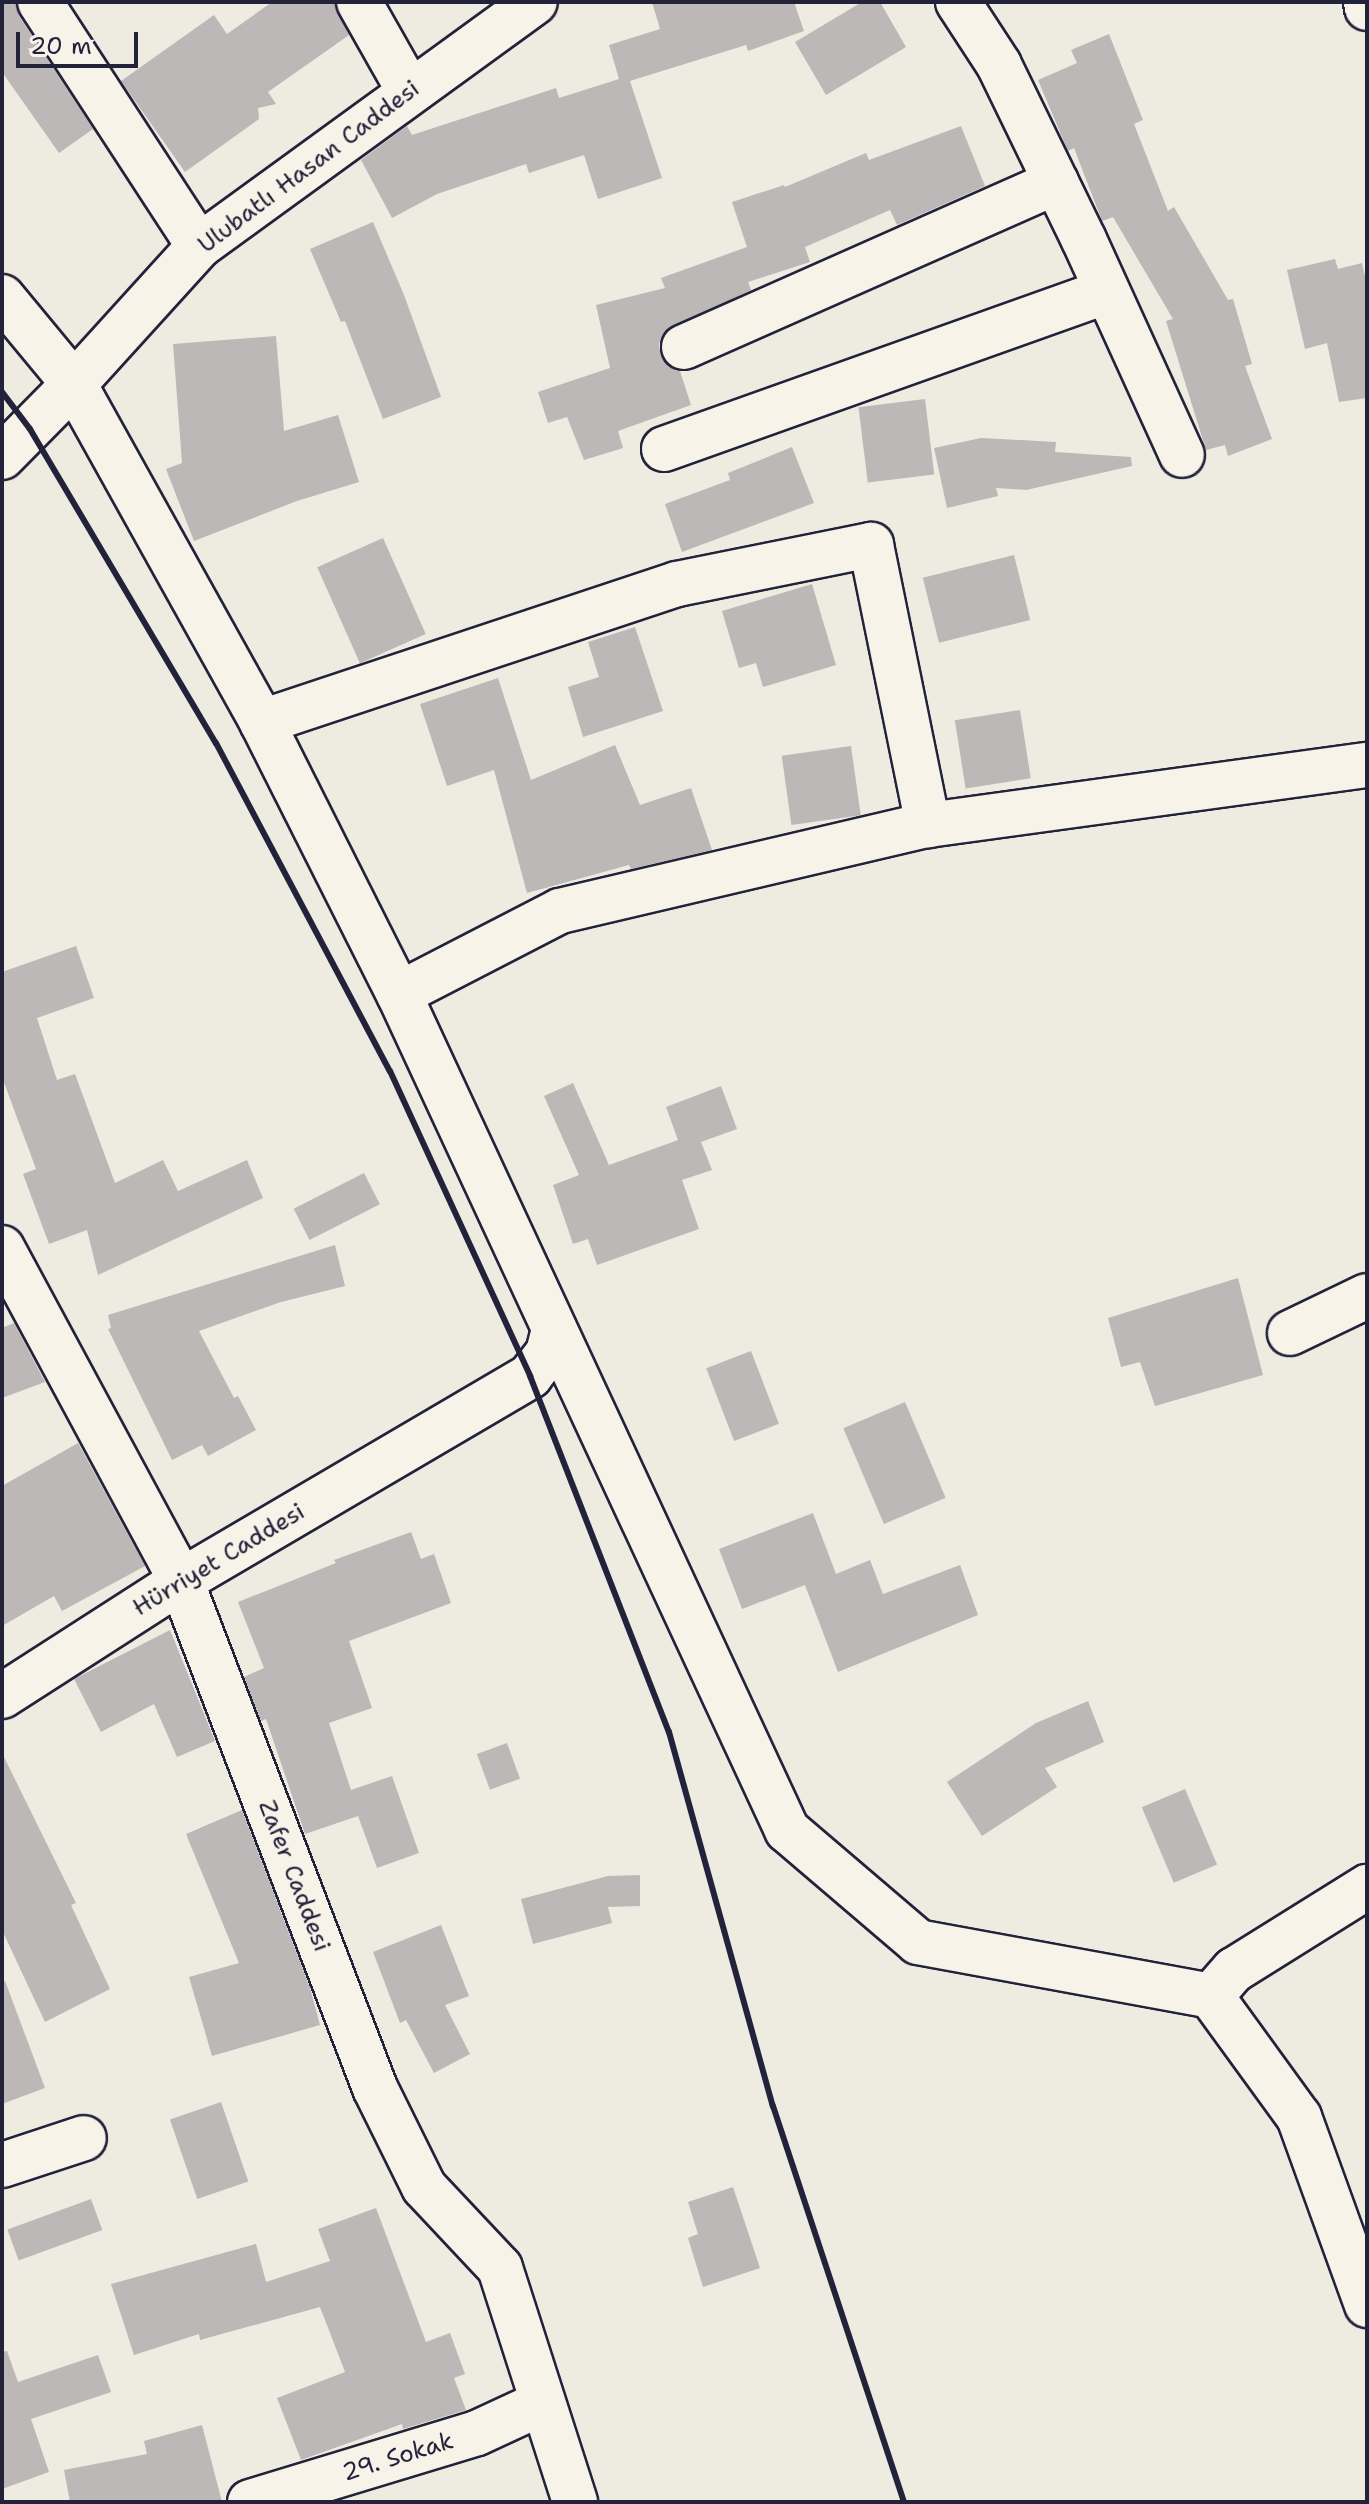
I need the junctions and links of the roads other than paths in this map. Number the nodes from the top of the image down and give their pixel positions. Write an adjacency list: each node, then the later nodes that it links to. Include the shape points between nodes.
1 (40, 2): 9 (street)
2 (359, 2): 7 (street)
3 (535, 2): 7 (street, Ulubatlı Hasan Caddesi)
4 (958, 2): 8 (street, via 999,65)
5 (1366, 2): 6 (street)
6 (1367, 8)
7 (410, 92): 9 (street, Ulubatlı Hasan Caddesi)
8 (1056, 182): 10 (street); 12 (street)
9 (199, 246): 13 (street, Ulubatlı Hasan Caddesi)
10 (1107, 291): 14 (street); 15 (street)
11 (2, 297): 13 (street)
12 (684, 347)
13 (74, 384): 16 (street, Ulubatlı Hasan Caddesi); 17 (street)
14 (664, 449)
15 (1182, 455)
16 (2, 457)
17 (262, 722): 19 (street, via 677,584 871,545); 20 (street)
18 (1367, 765): 19 (street)
19 (928, 825): 20 (street, via 560,911)
20 (399, 994): 23 (street)
21 (2, 1248): 25 (street, Zafer Caddesi)
22 (1367, 1296): 24 (street)
23 (554, 1329): 25 (street, Hürriyet Caddesi, via 548,1353 530,1376); 28 (street, via 787,1830 918,1942)
24 (1290, 1333)
25 (181, 1581): 26 (street, Hürriyet Caddesi); 32 (street, Zafer Caddesi, via 375,2088 424,2187 500,2268)
26 (2, 1696)
27 (1367, 1887): 28 (street, via 1234,1970)
28 (1211, 1996): 31 (street, via 1299,2117)
29 (84, 2138): 30 (street)
30 (2, 2165)
31 (1367, 2305)
32 (542, 2403): 33 (street, 29. Sokak, via 477,2433); 34 (street, Zafer Caddesi)
33 (250, 2502)
34 (575, 2502)

